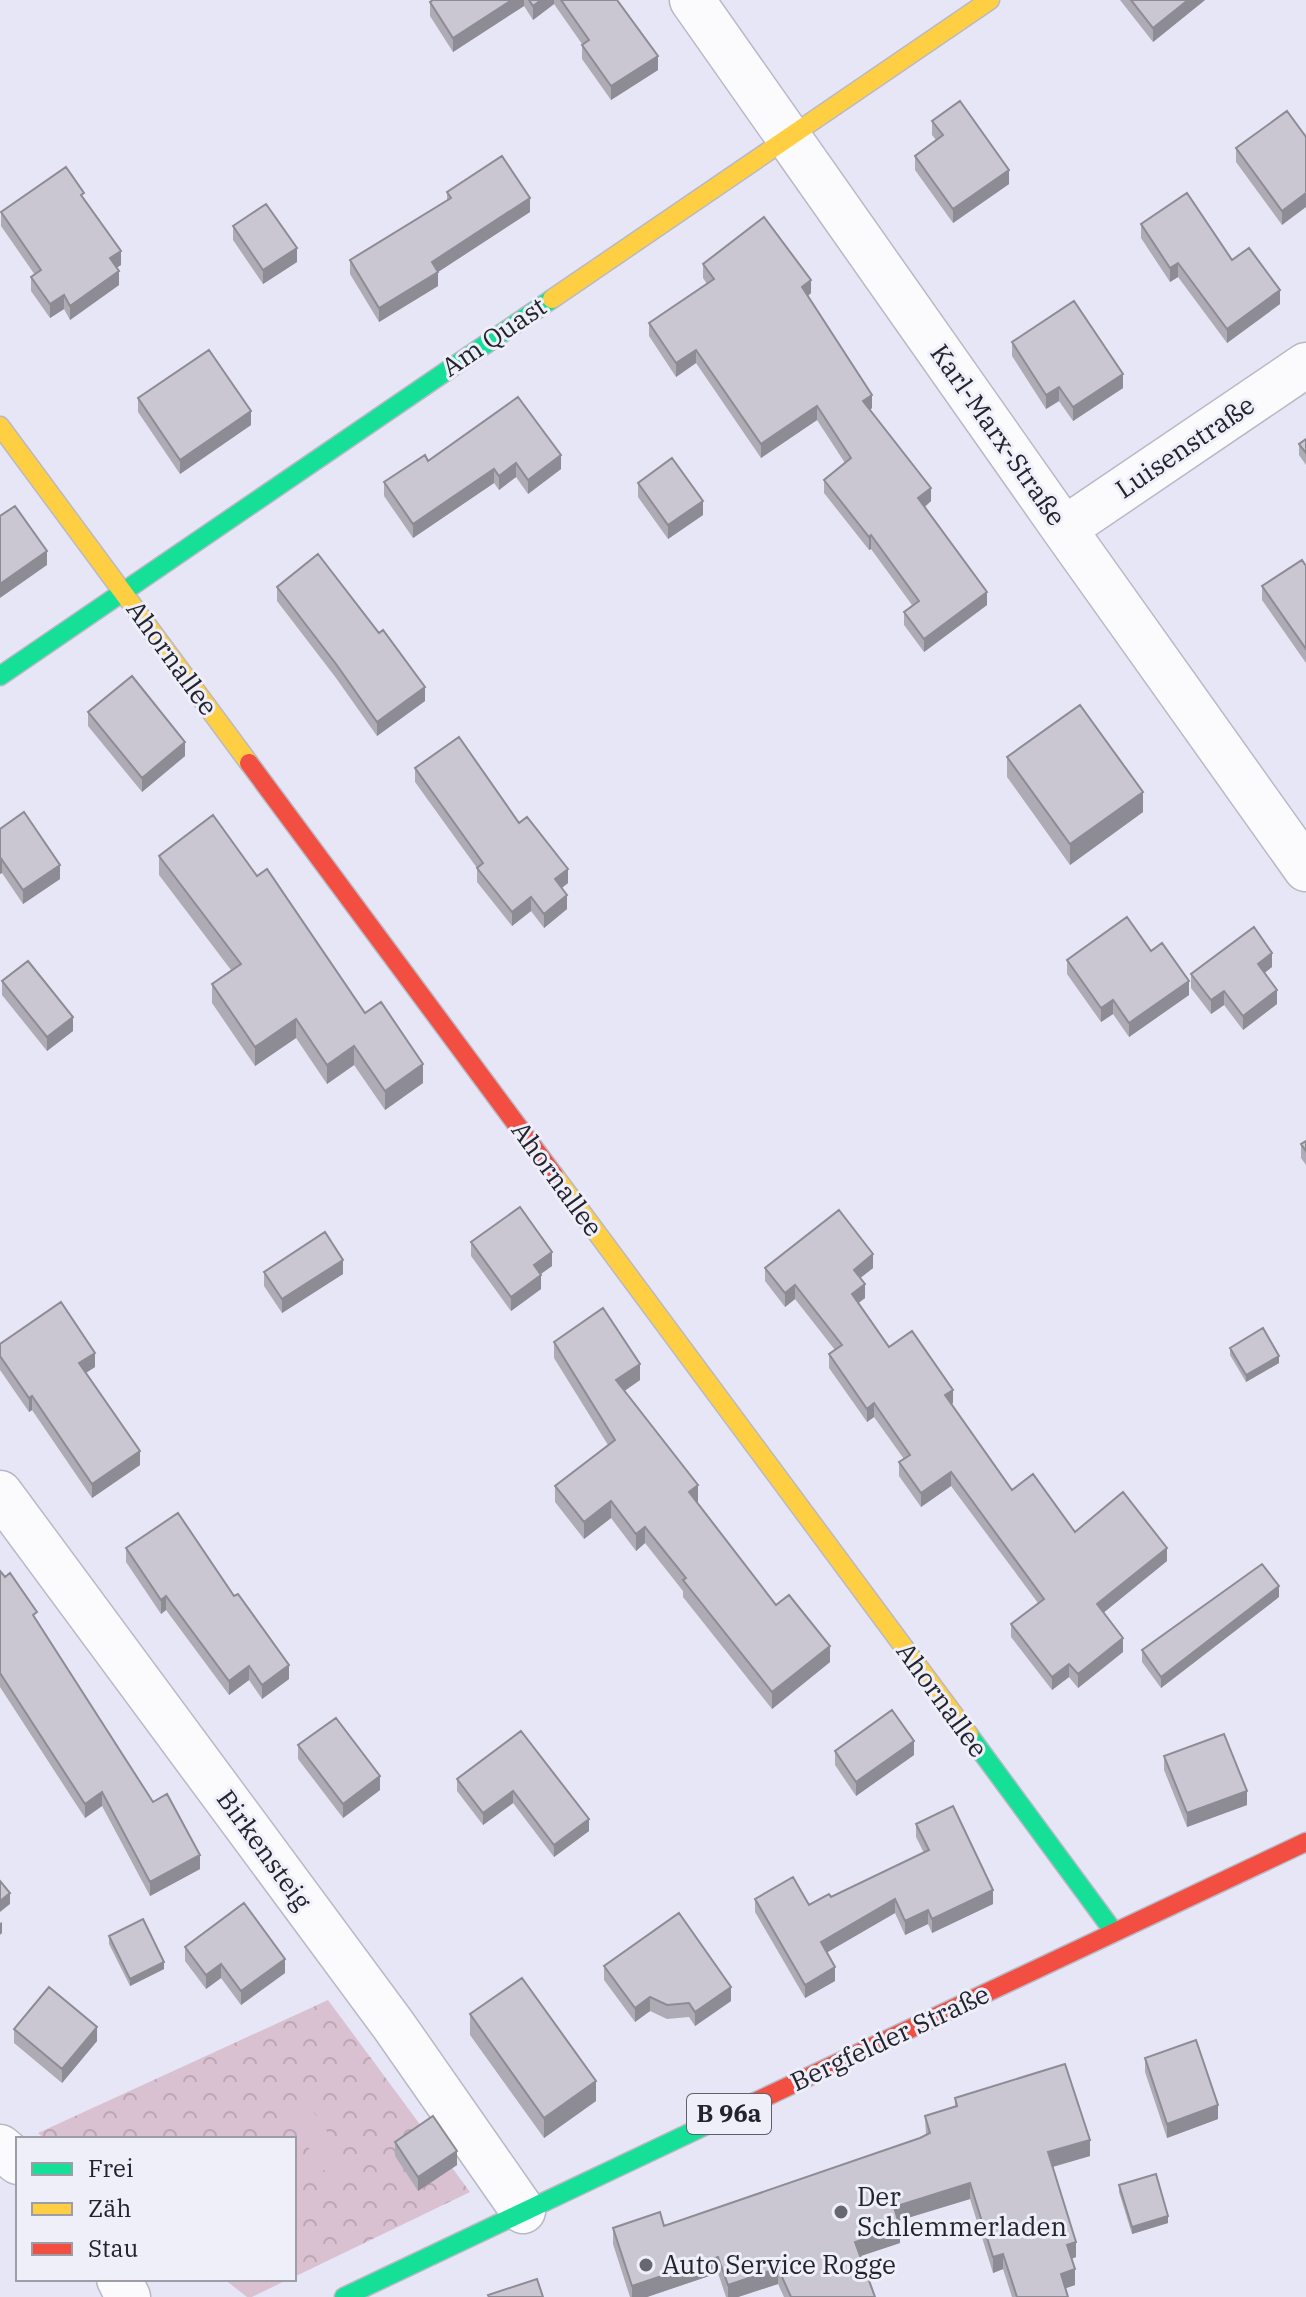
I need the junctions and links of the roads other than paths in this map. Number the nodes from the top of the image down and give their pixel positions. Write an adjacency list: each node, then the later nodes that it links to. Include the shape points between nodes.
1 (692, 0): 3 (street, Karl-Marx-Straße)
2 (990, 0): 3 (street, Am Quast)
3 (789, 135): 6 (street, Karl-Marx-Straße); 7 (street, Am Quast)
4 (1306, 365): 6 (street, Luisenstraße)
5 (0, 426): 7 (street, Ahornallee)
6 (1064, 529): 9 (street, Karl-Marx-Straße)
7 (122, 591): 8 (street, Am Quast); 12 (street, Ahornallee)
8 (0, 676)
9 (1306, 869)
10 (0, 1493): 15 (street, Birkensteig, via 394,2026)
11 (1306, 1842): 12 (street, Bergfelder Straße / B 96a)
12 (1114, 1932): 15 (street, Bergfelder Straße / B 96a)
13 (0, 2147): 14 (street)
14 (16, 2160)
15 (523, 2211): 16 (street, Bergfelder Straße / B 96a)
16 (344, 2297)

